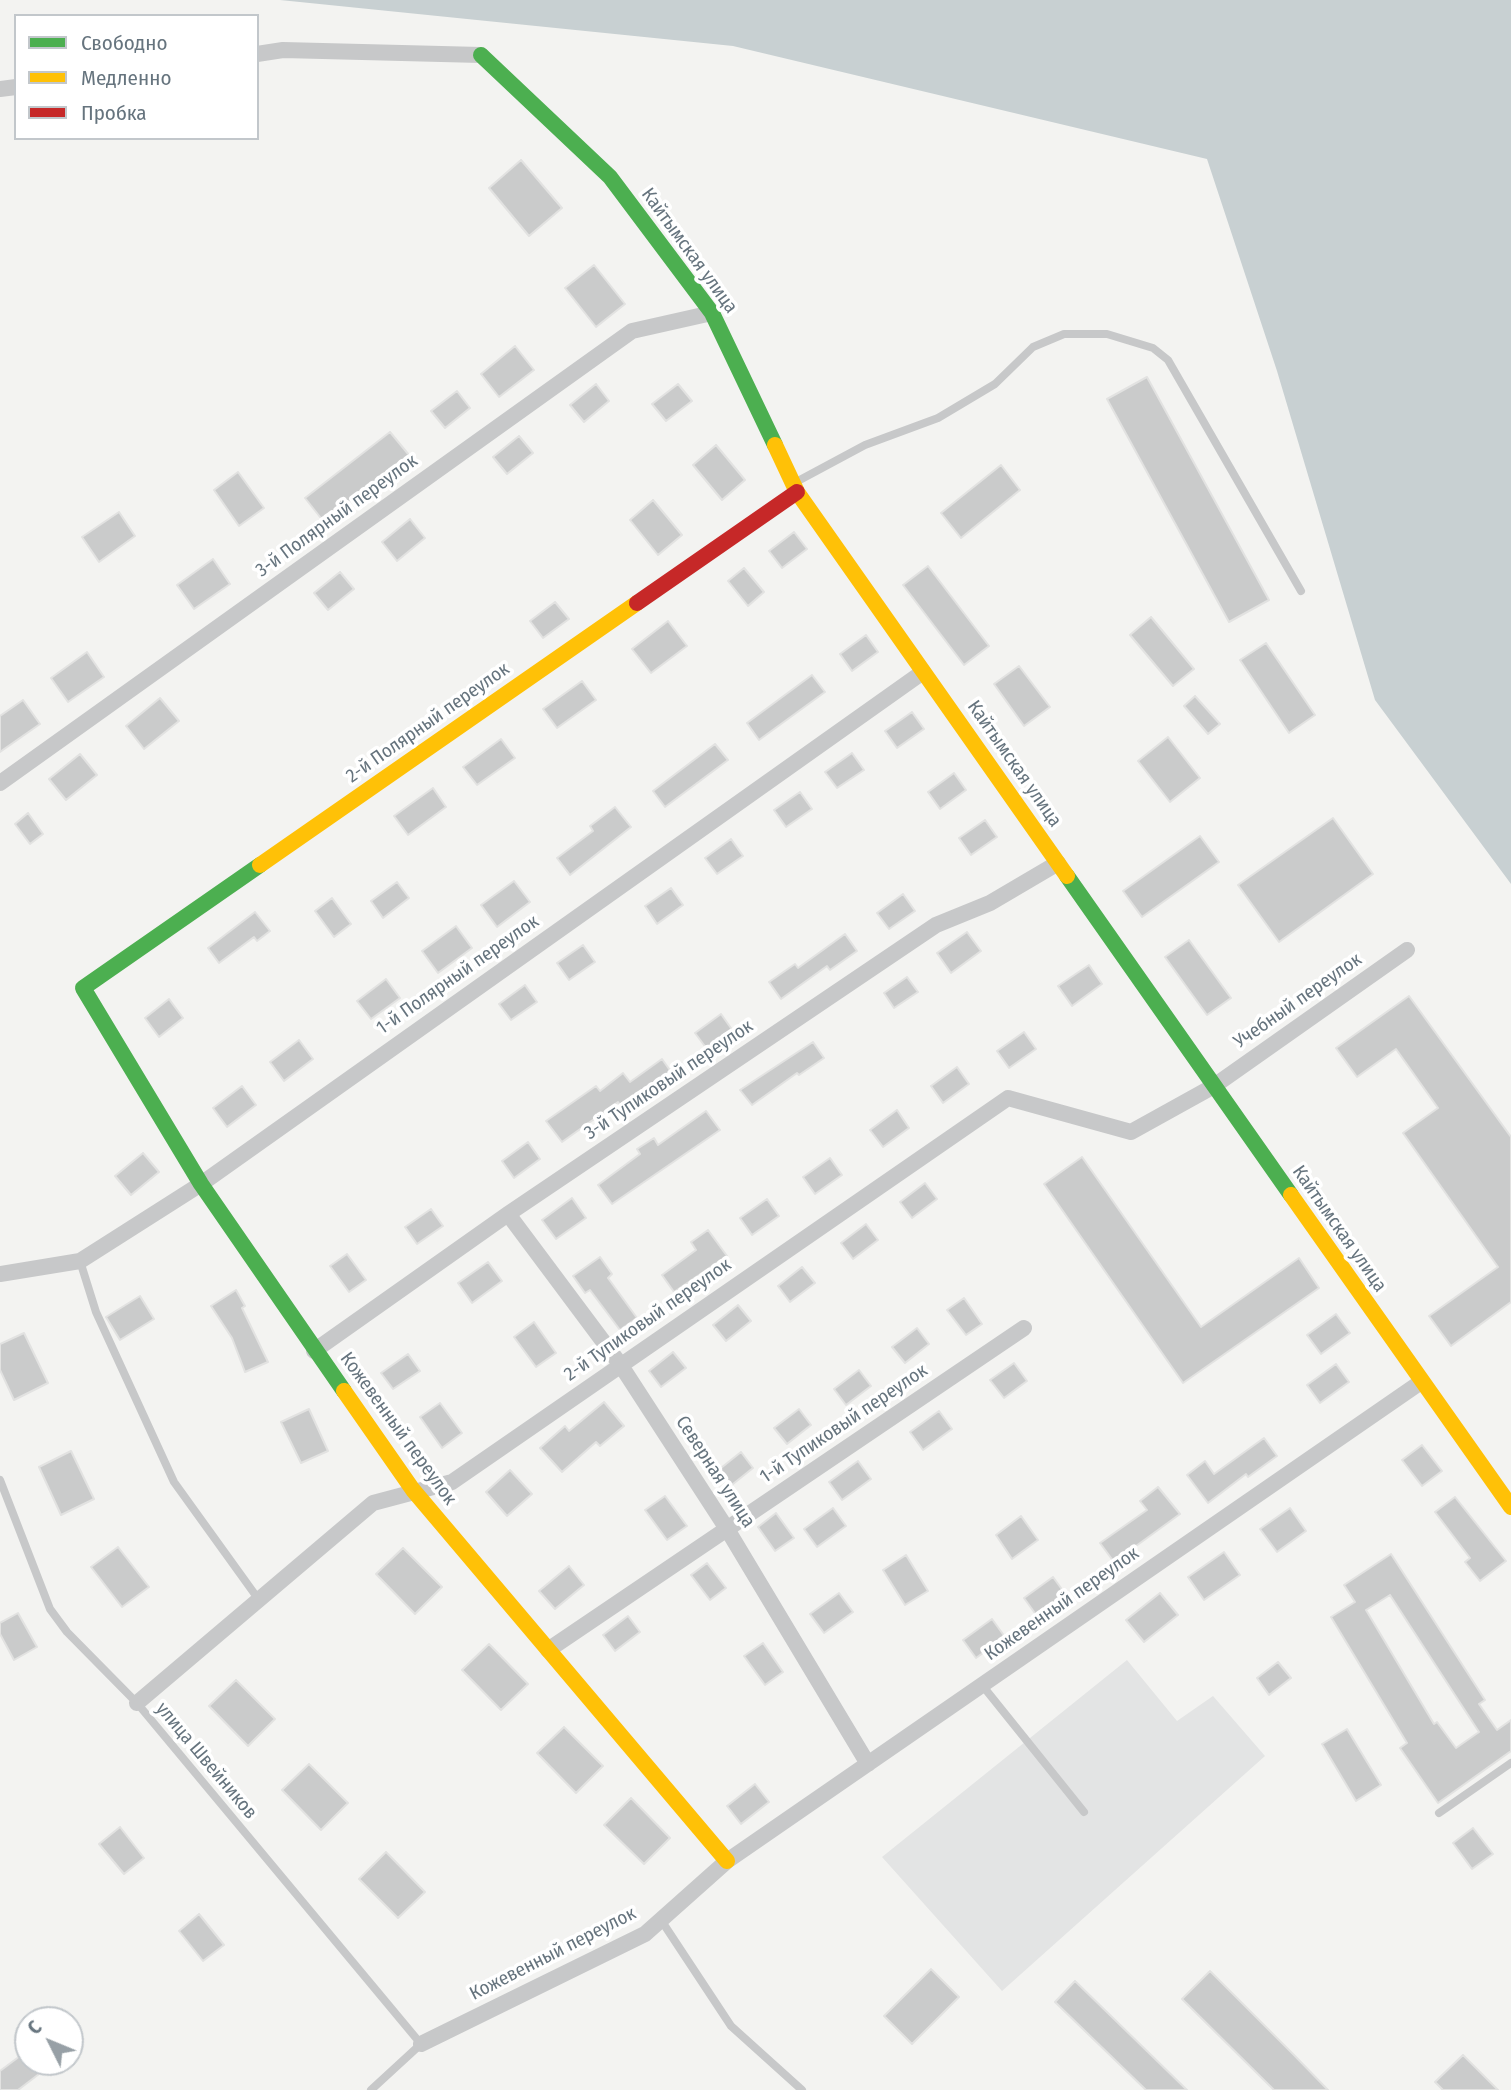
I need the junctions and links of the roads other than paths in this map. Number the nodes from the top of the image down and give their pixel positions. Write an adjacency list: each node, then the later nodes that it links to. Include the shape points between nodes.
1 (259, 54): 2 (street, Кайтымская улица, via 282,50 481,55 610,177)
2 (712, 313): 3 (street, Кайтымская улица); 6 (street, 3-й Полярный переулок, via 632,331)
3 (795, 488): 4 (lane, via 865,445 938,418 995,384 1033,347 1064,334 1107,334 1153,348 1168,360); 5 (street, Кайтымская улица); 9 (street, 2-й Полярный переулок)
4 (1301, 591)
5 (923, 672): 7 (street, Кайтымская улица); 11 (street, 1-й Полярный переулок)
6 (0, 783)
7 (1058, 863): 10 (street, Кайтымская улица); 12 (street, 3-й Тупиковый переулок, via 990,903 936,925)
8 (1407, 950): 10 (street, Учебный переулок)
9 (83, 988): 11 (street, Кожевенный переулок)
10 (1214, 1086): 17 (street, 2-й Тупиковый переулок, via 1131,1132 1008,1098); 18 (street, Кайтымская улица)
11 (201, 1184): 13 (street, 1-й Полярный переулок); 16 (street, Кожевенный переулок)
12 (508, 1214): 16 (street, 3-й Тупиковый переулок); 17 (street, Северная улица)
13 (80, 1261): 14 (street, 1-й Полярный переулок); 23 (lane, via 96,1312 174,1482)
14 (0, 1274)
15 (1024, 1328): 22 (street, 1-й Тупиковый переулок)
16 (314, 1351): 20 (street, Кожевенный переулок)
17 (620, 1364): 20 (street, 2-й Тупиковый переулок, via 452,1482); 22 (street, Северная улица)
18 (1421, 1382): 21 (street, Кайтымская улица); 25 (street, Кожевенный переулок)
19 (0, 1480): 26 (lane, улица Швейников, via 50,1608 67,1632)
20 (413, 1490): 23 (street, 2-й Тупиковый переулок, via 373,1503); 24 (street, Кожевенный переулок)
21 (1511, 1507)
22 (727, 1529): 24 (street, 1-й Тупиковый переулок); 28 (street, Северная улица)
23 (259, 1600): 26 (street, 2-й Тупиковый переулок)
24 (548, 1650): 31 (street, Кожевенный переулок)
25 (982, 1685): 28 (street, Кожевенный переулок); 29 (lane)
26 (137, 1703): 33 (lane, улица Швейников)
27 (1511, 1763): 30 (lane)
28 (868, 1764): 31 (street, Кожевенный переулок)
29 (1084, 1812)
30 (1439, 1813)
31 (727, 1861): 32 (street, Кожевенный переулок)
32 (662, 1920): 33 (street, Кожевенный переулок, via 645,1934); 35 (lane, via 731,2026)
33 (421, 2044): 34 (lane)
34 (371, 2090)
35 (802, 2090)

